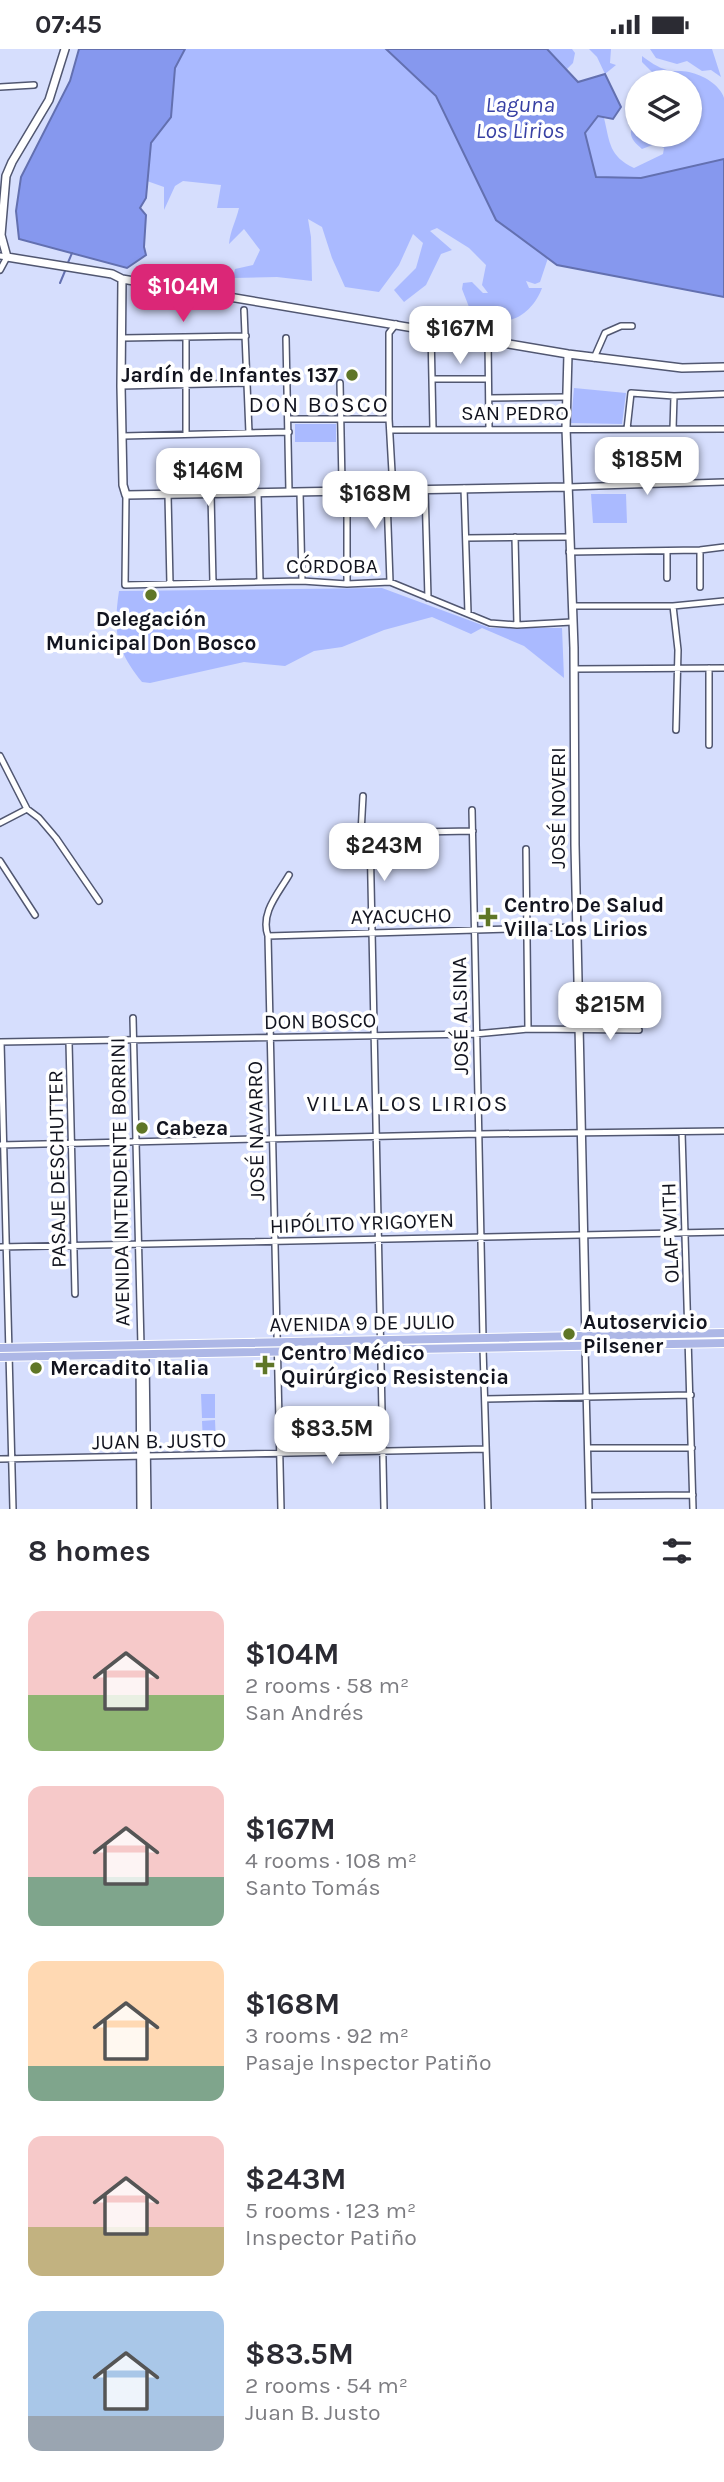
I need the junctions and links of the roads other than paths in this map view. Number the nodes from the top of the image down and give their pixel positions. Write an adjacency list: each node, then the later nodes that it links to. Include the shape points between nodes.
1 (65, 49): 4 (street, via 49,100 6,176)
2 (34, 85): 3 (street)
3 (0, 87)
4 (1, 235): 5 (street)
5 (4, 257): 6 (street); 7 (street)
6 (0, 270)
7 (122, 279): 9 (street); 14 (street)
8 (244, 310): 12 (street)
9 (396, 324): 11 (street); 32 (street, via 389,333)
10 (632, 327): 18 (street, via 605,333)
11 (432, 331): 16 (street); 20 (street)
12 (246, 336): 13 (street); 22 (street)
13 (186, 337): 14 (street); 24 (street)
14 (122, 338): 25 (street)
15 (286, 338): 31 (street)
16 (488, 339): 17 (street); 21 (street)
17 (568, 354): 18 (street); 28 (street, JOSÉ NOVERI)
18 (594, 358): 19 (street, via 682,368)
19 (724, 367)
20 (432, 379): 21 (street); 34 (street)
21 (488, 379): 29 (street)
22 (247, 383): 24 (street); 41 (street)
23 (340, 383): 30 (street)
24 (186, 384): 25 (street); 42 (street)
25 (121, 386): 43 (street)
26 (724, 394): 27 (street)
27 (674, 396): 36 (street, via 631,393); 37 (street)
28 (567, 397): 29 (street); 33 (street, JOSÉ NOVERI)
29 (489, 398): 35 (street)
30 (341, 417): 31 (street); 32 (street); 49 (street, via 342,484)
31 (288, 419): 40 (street)
32 (389, 419): 39 (street)
33 (566, 428): 35 (street, SAN PEDRO); 36 (street, SAN PEDRO); 45 (street, JOSÉ NOVERI)
34 (433, 429): 35 (street, SAN PEDRO); 39 (street, SAN PEDRO)
35 (489, 429)
36 (627, 429): 37 (street, SAN PEDRO)
37 (673, 429): 38 (street, SAN PEDRO)
38 (724, 429)
39 (391, 430): 48 (street)
40 (289, 432): 41 (street); 50 (street)
41 (249, 433): 42 (street)
42 (187, 435): 43 (street)
43 (123, 436): 54 (street)
44 (724, 482): 45 (street)
45 (568, 487): 46 (street); 57 (street, JOSÉ NOVERI)
46 (464, 488): 47 (street); 58 (street)
47 (425, 489): 48 (street); 72 (street)
48 (393, 490): 49 (street); 67 (street, via 387,498)
49 (346, 491): 51 (street); 69 (street)
50 (289, 492): 51 (street); 52 (street)
51 (300, 492): 65 (street)
52 (258, 493): 53 (street); 66 (street)
53 (211, 494): 55 (street); 68 (street)
54 (126, 495): 55 (street); 70 (street, CÓRDOBA, via 125,585)
55 (168, 495): 70 (street)
56 (515, 537): 57 (street); 58 (street); 78 (street)
57 (569, 537): 62 (street, JOSÉ NOVERI)
58 (466, 538): 76 (street)
59 (724, 547): 60 (street); 63 (street)
60 (701, 550): 61 (street); 71 (street)
61 (667, 551): 62 (street); 64 (street)
62 (569, 552): 74 (street, JOSÉ NOVERI)
63 (724, 558)
64 (667, 577)
65 (302, 581): 66 (street, CÓRDOBA); 69 (street, CÓRDOBA)
66 (260, 582): 68 (street, CÓRDOBA)
67 (390, 582): 69 (street, CÓRDOBA); 72 (street, CÓRDOBA)
68 (213, 583): 70 (street, CÓRDOBA)
69 (348, 584)
70 (170, 585)
71 (700, 587)
72 (428, 599): 76 (street, CÓRDOBA)
73 (724, 601): 75 (street)
74 (572, 606): 75 (street); 77 (street, JOSÉ NOVERI)
75 (673, 606): 79 (street)
76 (468, 613): 78 (street, CÓRDOBA, via 490,623)
77 (572, 622): 78 (street, CÓRDOBA); 82 (street, JOSÉ NOVERI)
78 (517, 625)
79 (677, 667): 80 (street); 82 (street); 83 (street)
80 (709, 668): 81 (street); 84 (street)
81 (724, 668)
82 (574, 669): 97 (street, JOSÉ NOVERI)
83 (676, 730)
84 (709, 745)
85 (0, 756): 87 (street)
86 (363, 796): 91 (street, via 361,833)
87 (27, 809): 89 (street); 95 (street, via 56,838)
88 (472, 810): 90 (street, JOSÉ ALSINA)
89 (0, 823)
90 (473, 831): 91 (street); 99 (street, JOSÉ ALSINA)
91 (370, 834): 100 (street)
92 (526, 849): 98 (street)
93 (0, 861): 96 (street)
94 (289, 875): 101 (street, JOSÉ NAVARRO, via 265,914)
95 (99, 901)
96 (35, 915)
97 (577, 927): 98 (street, AYACUCHO); 104 (street, JOSÉ NOVERI)
98 (526, 929): 99 (street, AYACUCHO); 103 (street)
99 (475, 930): 100 (street, AYACUCHO); 106 (street, JOSÉ ALSINA)
100 (372, 933): 101 (street, AYACUCHO); 107 (street)
101 (268, 936): 108 (street, JOSÉ NAVARRO)
102 (133, 1018): 109 (street, AVENIDA INTENDENTE BORRINI)
103 (528, 1029): 104 (street, DON BOSCO); 106 (street, DON BOSCO)
104 (580, 1029): 105 (street, DON BOSCO); 113 (street, JOSÉ NOVERI)
105 (639, 1030)
106 (475, 1034): 107 (street, DON BOSCO); 115 (street, JOSÉ ALSINA)
107 (373, 1036): 108 (street, DON BOSCO); 116 (street)
108 (270, 1037): 109 (street, DON BOSCO); 117 (street, JOSÉ NAVARRO)
109 (134, 1041): 111 (street, DON BOSCO); 118 (street, AVENIDA INTENDENTE BORRINI)
110 (1, 1042): 111 (street, DON BOSCO); 120 (street)
111 (69, 1042): 119 (street, PASAJE DESCHUTTER)
112 (724, 1131): 114 (street)
113 (581, 1132): 114 (street); 115 (street); 123 (street, JOSÉ NOVERI)
114 (682, 1132): 121 (street, OLAF WITH)
115 (479, 1134): 116 (street); 124 (street, JOSÉ ALSINA)
116 (377, 1136): 117 (street); 125 (street)
117 (272, 1138): 118 (street); 126 (street, JOSÉ NAVARRO)
118 (137, 1141): 119 (street); 127 (street, AVENIDA INTENDENTE BORRINI)
119 (71, 1144): 120 (street); 128 (street, PASAJE DESCHUTTER)
120 (2, 1145): 129 (street)
121 (686, 1232): 122 (street, HIPÓLITO YRIGOYEN); 123 (street, HIPÓLITO YRIGOYEN); 132 (street, OLAF WITH)
122 (724, 1232)
123 (583, 1235): 124 (street, HIPÓLITO YRIGOYEN); 133 (street, JOSÉ NOVERI)
124 (480, 1236): 125 (street, HIPÓLITO YRIGOYEN); 134 (street, JOSÉ ALSINA)
125 (380, 1238): 126 (street, HIPÓLITO YRIGOYEN); 137 (street)
126 (274, 1242): 127 (street, HIPÓLITO YRIGOYEN); 138 (street, JOSÉ NAVARRO)
127 (139, 1243): 128 (street, HIPÓLITO YRIGOYEN); 140 (street, AVENIDA INTENDENTE BORRINI)
128 (75, 1245): 129 (street, HIPÓLITO YRIGOYEN); 130 (street, PASAJE DESCHUTTER)
129 (4, 1247): 141 (street)
130 (75, 1294)
131 (724, 1333): 132 (main road, AVENIDA 9 DE JULIO)
132 (688, 1334): 133 (main road, AVENIDA 9 DE JULIO); 136 (street, OLAF WITH)
133 (586, 1341): 134 (main road, AVENIDA 9 DE JULIO); 136 (main road, AVENIDA 9 DE JULIO); 143 (street)
134 (483, 1343): 137 (main road, AVENIDA 9 DE JULIO); 144 (street, JOSÉ ALSINA)
135 (724, 1343): 136 (main road, AVENIDA 9 DE JULIO)
136 (689, 1344): 142 (street, OLAF WITH)
137 (381, 1345): 138 (main road, AVENIDA 9 DE JULIO); 148 (street)
138 (277, 1346): 140 (main road, AVENIDA 9 DE JULIO); 149 (street, JOSÉ NAVARRO)
139 (0, 1348): 141 (main road, AVENIDA 9 DE JULIO)
140 (142, 1352): 141 (main road, AVENIDA 9 DE JULIO); 150 (street)
141 (6, 1354): 152 (street)
142 (691, 1395): 143 (street); 146 (street, OLAF WITH)
143 (586, 1397): 144 (street); 145 (street)
144 (485, 1399): 147 (street, JOSÉ ALSINA)
145 (589, 1448): 146 (street); 154 (street)
146 (692, 1448): 153 (street, OLAF WITH)
147 (486, 1449): 148 (street, JUAN B. JUSTO); 160 (street, JOSÉ ALSINA)
148 (383, 1451): 149 (street, JUAN B. JUSTO); 159 (street)
149 (280, 1454): 150 (street, JUAN B. JUSTO); 158 (street, JOSÉ NAVARRO)
150 (143, 1457): 152 (street, JUAN B. JUSTO); 156 (street); 157 (street)
151 (0, 1459): 152 (street, JUAN B. JUSTO)
152 (11, 1459): 155 (street)
153 (693, 1495): 154 (street); 162 (street, OLAF WITH)
154 (589, 1496): 161 (street)
155 (13, 1509)
156 (141, 1509)
157 (147, 1509)
158 (281, 1509)
159 (384, 1509)
160 (488, 1509)
161 (589, 1509)
162 (693, 1509)

